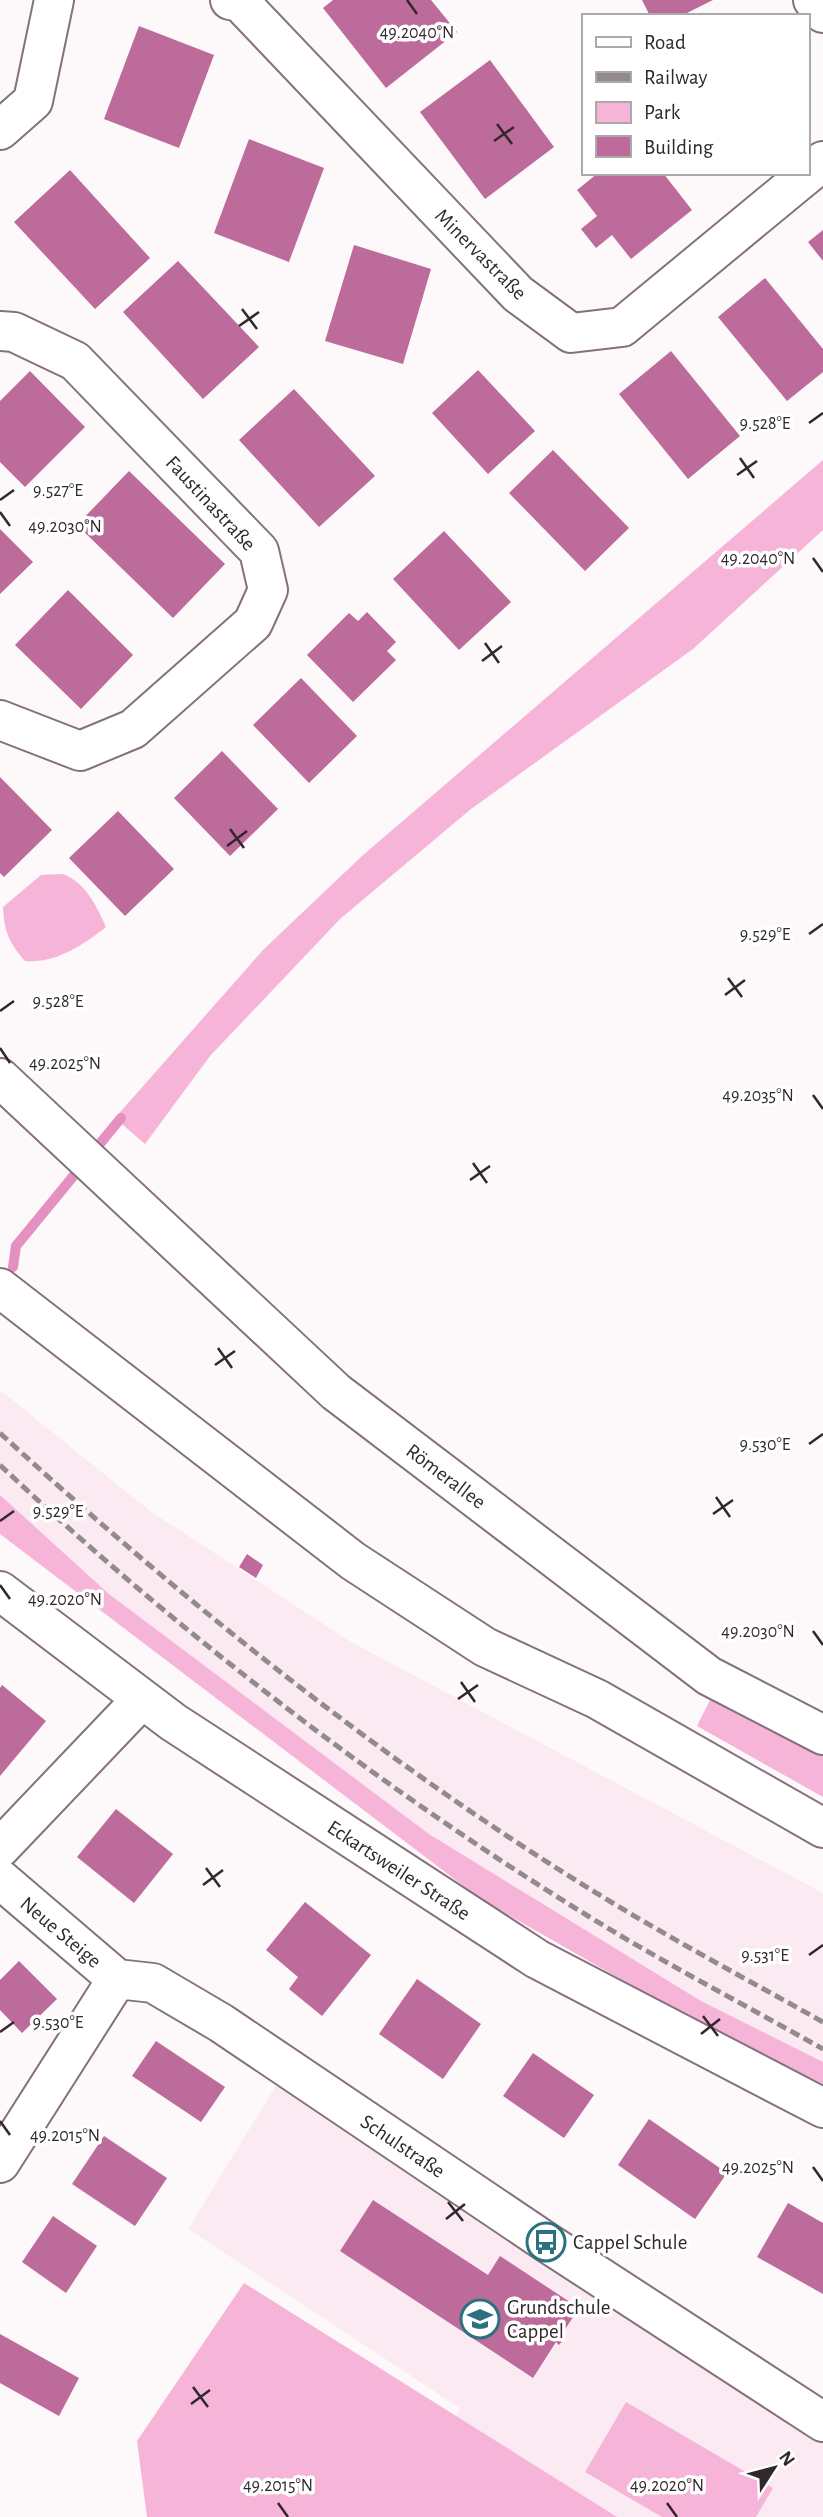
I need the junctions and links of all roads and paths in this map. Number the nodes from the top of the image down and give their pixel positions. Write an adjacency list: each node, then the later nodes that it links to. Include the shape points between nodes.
1 (54, 0): 5 (street, via 33,101)
2 (813, 0): 4 (street)
3 (237, 1): 8 (street, Minervastraße, via 518,294 571,333 622,327)
4 (823, 13)
5 (0, 130)
6 (823, 161): 7 (street, Minervastraße)
7 (809, 173)
8 (806, 175)
9 (0, 331): 10 (street, Faustinastraße, via 14,332 75,361 259,551 268,590 253,623 133,729 80,751)
10 (0, 720)
11 (0, 1078): 15 (street, Römerallee, via 336,1392 709,1676)
12 (0, 1288): 16 (street, via 364,1568 485,1647 597,1699)
13 (0, 1591): 14 (street, Eckartsweiler Straße)
14 (142, 1699): 17 (street); 20 (street, Eckartsweiler Straße, via 537,1959)
15 (823, 1735)
16 (823, 1828)
17 (0, 1848)
18 (0, 1880): 19 (street, Neue Steige)
19 (117, 1979): 21 (street, Neue Steige); 22 (street, Schulstraße, via 153,1983 221,2023)
20 (823, 2108)
21 (0, 2163)
22 (823, 2422)

